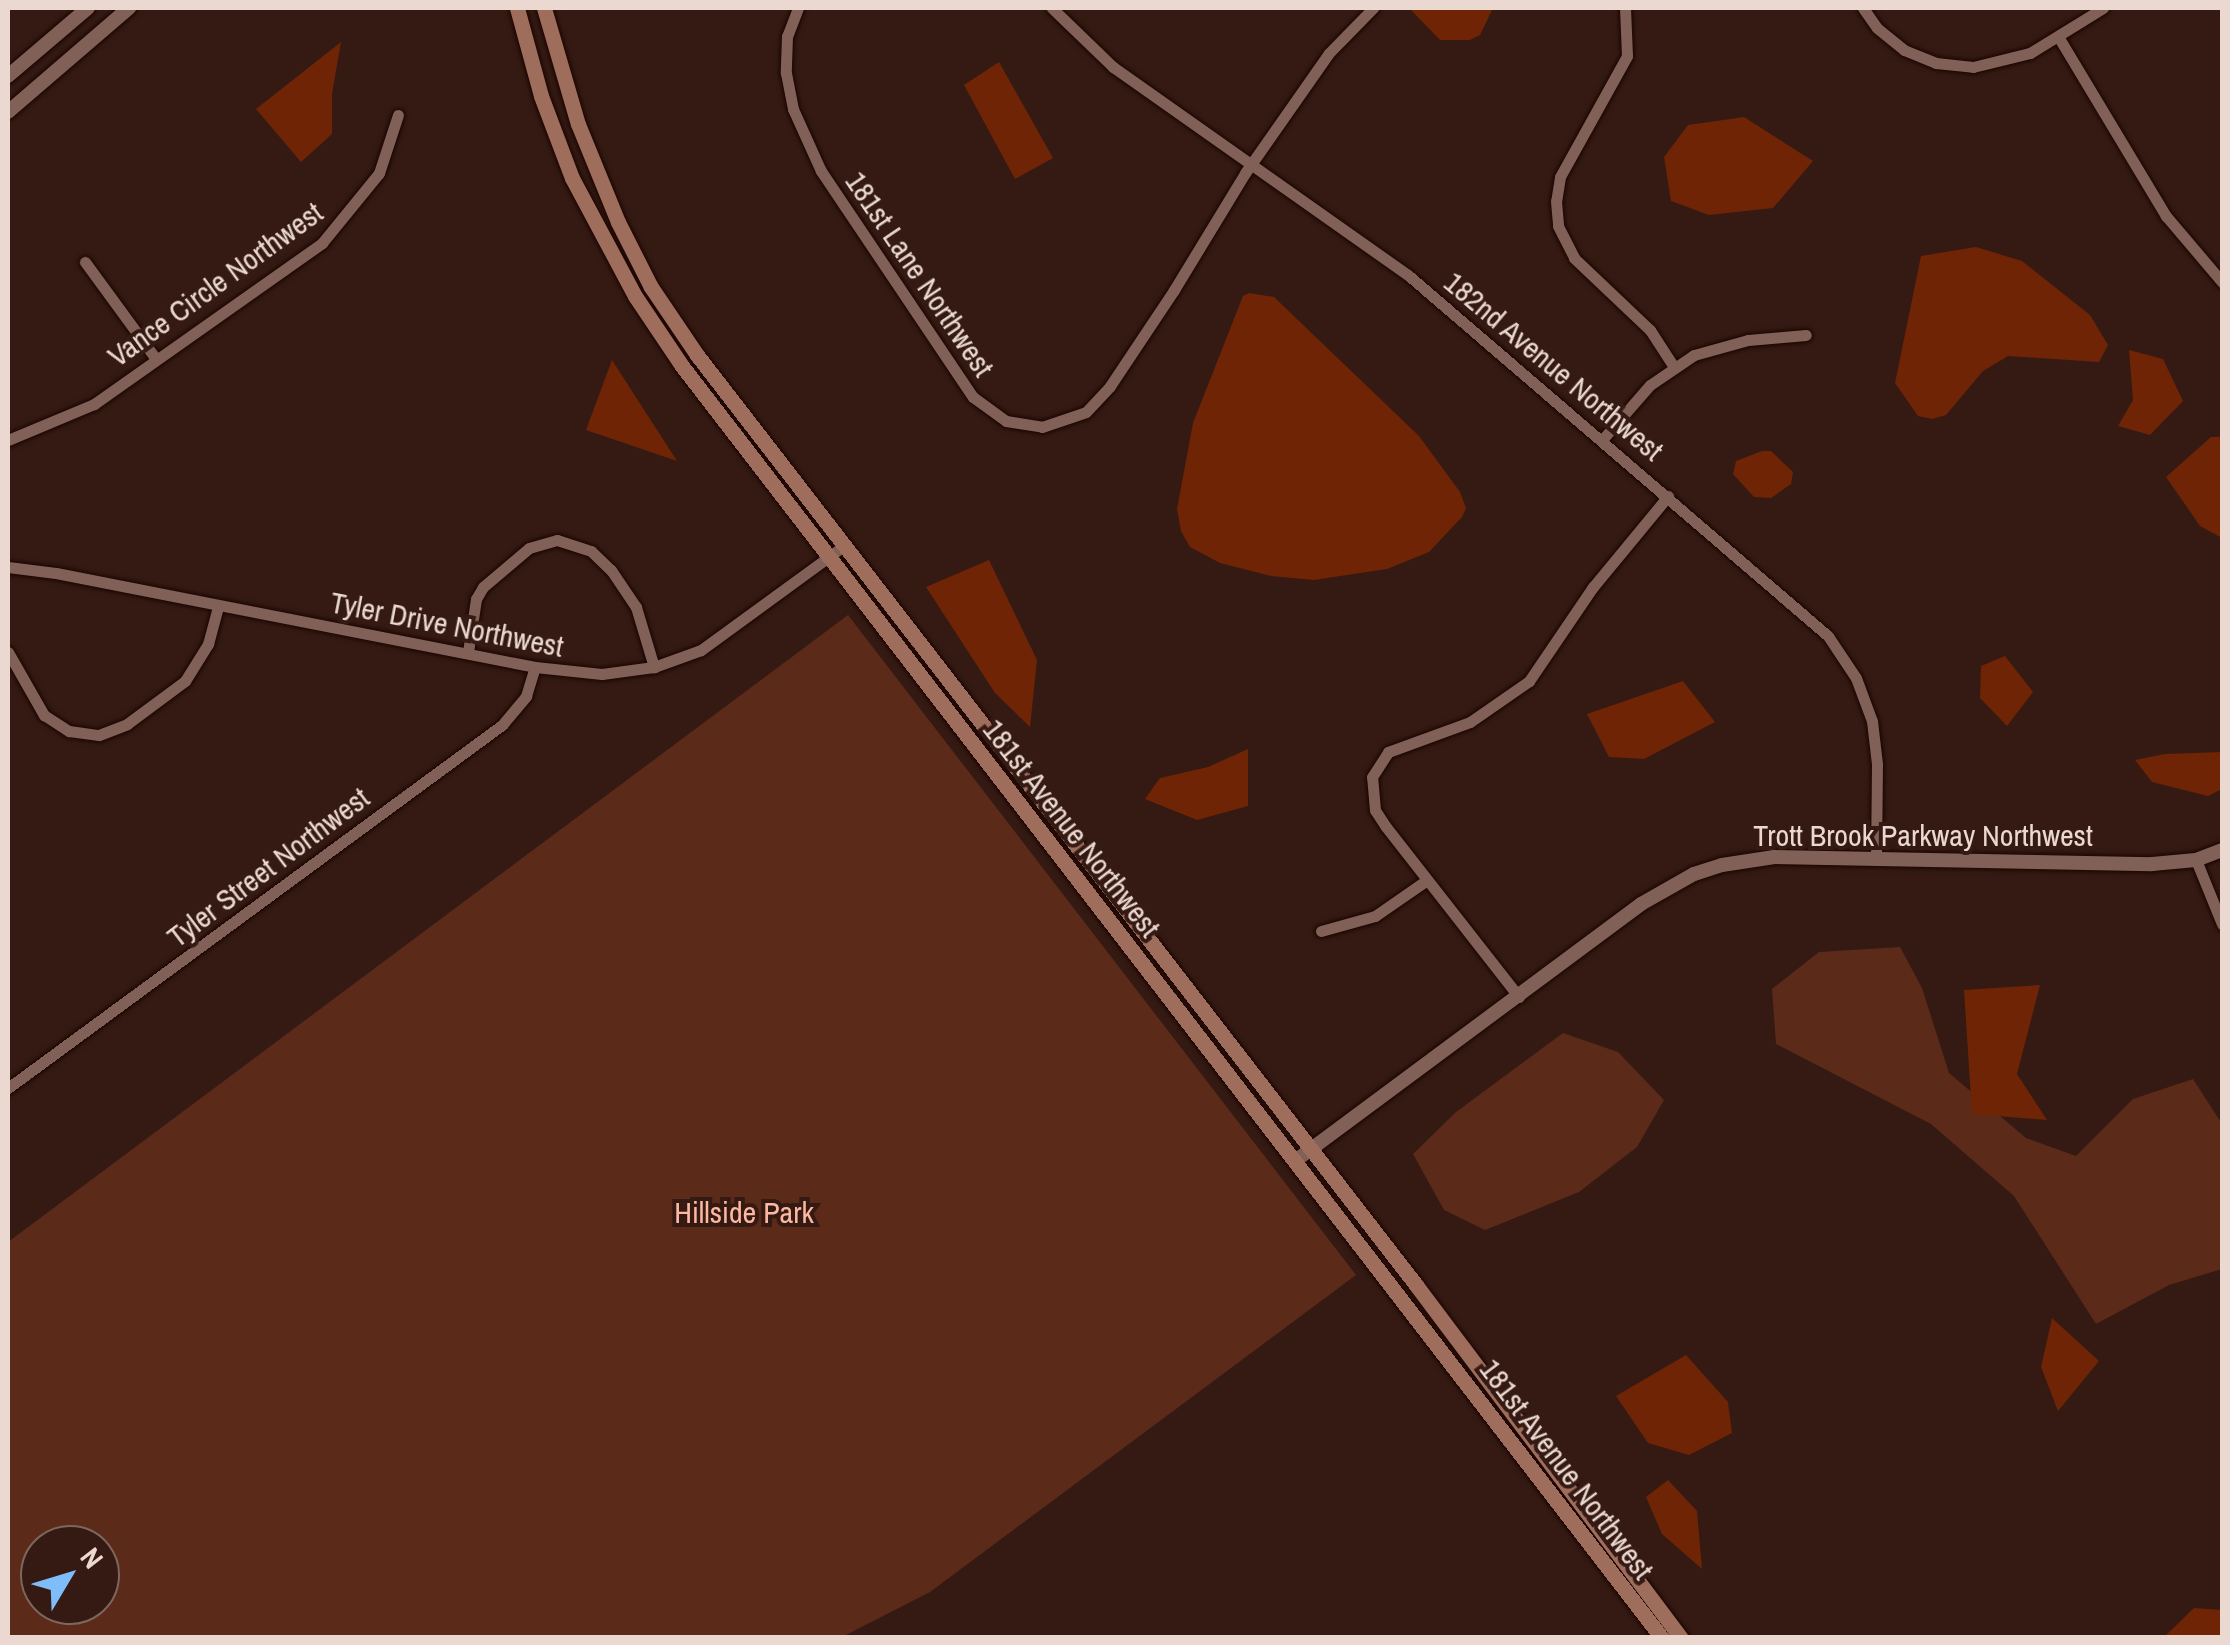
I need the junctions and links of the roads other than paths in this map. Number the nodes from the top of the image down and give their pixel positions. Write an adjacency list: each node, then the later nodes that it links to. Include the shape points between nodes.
1 (88, 8): 12 (street)
2 (128, 8): 13 (street)
3 (518, 8): 25 (main road, 181st Avenue Northwest, via 554,133 603,241 682,366)
4 (544, 8): 24 (main road, 181st Avenue Northwest, via 578,124 651,287)
5 (798, 8): 15 (street, 181st Lane Northwest, via 786,73 816,164 973,397 1011,423 1056,425 1098,400)
6 (1052, 8): 15 (street, 182nd Avenue Northwest, via 1113,67)
7 (1373, 8): 15 (street, via 1328,53)
8 (1625, 8): 20 (street, via 1629,42 1623,70 1560,177 1558,226 1574,258 1650,330)
9 (1863, 8): 11 (street, via 1904,50 1954,66 2012,60)
10 (2103, 8): 11 (street)
11 (2059, 38): 17 (street, via 2166,216)
12 (8, 76)
13 (8, 112)
14 (398, 115): 19 (street, Vance Circle Northwest, via 379,173 339,226)
15 (1250, 165): 22 (street, 182nd Avenue Northwest, via 1408,275)
16 (85, 262): 19 (street)
17 (2222, 282)
18 (1806, 335): 20 (street, via 1712,348)
19 (156, 360): 21 (street, Vance Circle Northwest, via 81,411)
20 (1674, 367): 22 (street)
21 (8, 440)
22 (1602, 440): 23 (street, 182nd Avenue Northwest)
23 (1668, 496): 33 (street, 182nd Avenue Northwest, via 1806,614 1856,678 1875,742); 35 (street, via 1592,587 1529,681 1491,710 1402,744 1378,764 1372,778 1376,810)
24 (845, 546): 25 (street, Tyler Drive Northwest); 40 (main road, 181st Avenue Northwest)
25 (829, 558): 31 (street, Tyler Drive Northwest, via 724,636); 41 (main road, 181st Avenue Northwest)
26 (8, 567): 27 (street, Tyler Drive Northwest)
27 (218, 606): 28 (street, via 208,644 185,681 127,724 98,735 69,730 44,715); 29 (street, Tyler Drive Northwest)
28 (8, 652)
29 (468, 652): 30 (street, Tyler Drive Northwest); 31 (street, via 483,588 530,548 557,540 591,551 611,570 636,607)
30 (535, 667): 31 (street, Tyler Drive Northwest, via 602,674); 39 (street, Tyler Street Northwest, via 526,696 502,725)
31 (654, 667)
32 (2222, 850): 34 (street, Trott Brook Parkway Northwest)
33 (1876, 858): 34 (street, Trott Brook Parkway Northwest); 38 (street, Trott Brook Parkway Northwest, via 1774,857 1694,874 1641,904)
34 (2196, 860): 36 (street)
35 (1427, 880): 37 (street, via 1376,916); 38 (street)
36 (2222, 924)
37 (1321, 931)
38 (1519, 997): 40 (street, Trott Brook Parkway Northwest)
39 (8, 1088)
40 (1310, 1150): 41 (street, Trott Brook Parkway Northwest); 43 (main road, 181st Avenue Northwest)
41 (1295, 1161): 42 (main road, 181st Avenue Northwest)
42 (1662, 1638)
43 (1681, 1638)

